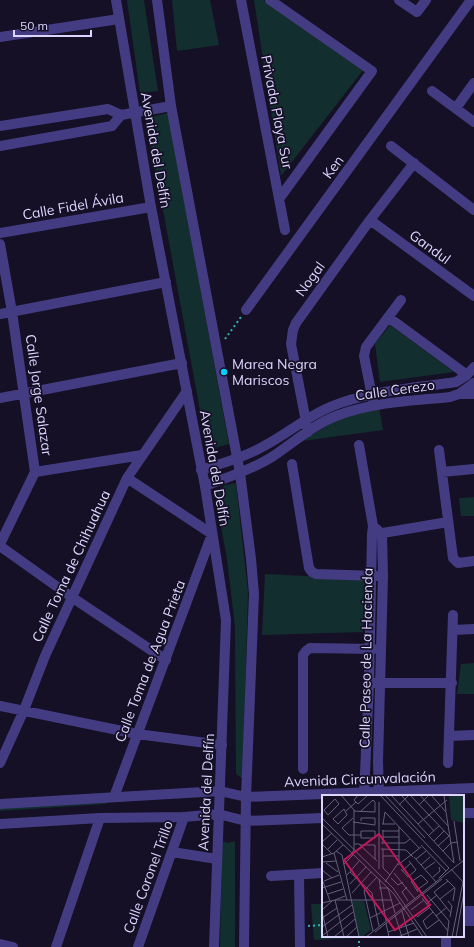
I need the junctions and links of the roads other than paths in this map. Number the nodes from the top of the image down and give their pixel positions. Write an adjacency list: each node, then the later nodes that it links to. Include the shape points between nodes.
1 (116, 0): 8 (street, Avenida del Delfín)
2 (157, 0): 12 (street, Avenida del Delfín)
3 (241, 0): 21 (street, Privada Playa Sur)
4 (270, 0): 21 (street, via 372,71)
5 (399, 0): 6 (street, via 417,12)
6 (426, 0)
7 (471, 0): 31 (street, Ken)
8 (119, 19): 9 (street); 14 (street, Avenida del Delfín)
9 (0, 37)
10 (474, 83): 13 (street)
11 (432, 91): 13 (street)
12 (170, 106): 14 (street); 50 (street, Avenida del Delfín)
13 (456, 108): 16 (street)
14 (136, 113): 15 (street); 22 (street, Avenida del Delfín)
15 (121, 115): 17 (street, via 108,109); 18 (street, via 112,126)
16 (474, 122)
17 (0, 126)
18 (0, 146)
19 (391, 146): 20 (street)
20 (414, 163): 23 (street); 24 (street, Nogal)
21 (279, 199): 25 (street, Privada Playa Sur)
22 (151, 207): 26 (street, Calle Fidel Ávila); 28 (street, Avenida del Delfín)
23 (474, 210)
24 (370, 220): 29 (street, Gandul); 45 (street, Nogal, via 293,330 291,344)
25 (285, 230)
26 (0, 233)
27 (0, 244): 32 (street, Calle Jorge Salazar)
28 (166, 282): 32 (street); 35 (street, Avenida del Delfín)
29 (474, 296)
30 (401, 300): 34 (street)
31 (246, 310)
32 (12, 312): 33 (street); 39 (street, Calle Jorge Salazar)
33 (0, 314)
34 (388, 317): 37 (street); 42 (street, via 366,347 364,356)
35 (182, 363): 38 (street, Avenida del Delfín); 39 (street)
36 (474, 367): 37 (street)
37 (470, 379): 40 (street); 42 (street, Calle Cerezo)
38 (187, 391): 49 (street, Calle Toma de Chihuahua); 53 (street, Avenida del Delfín)
39 (24, 393): 43 (street); 54 (street, Calle Jorge Salazar)
40 (459, 394): 41 (street, Calle Cerezo); 44 (street, Calle Cerezo)
41 (474, 394)
42 (372, 395): 44 (street); 45 (street, Calle Cerezo, via 329,407)
43 (0, 398)
44 (374, 405): 46 (street, Calle Cerezo, via 334,417)
45 (305, 420): 46 (street, Nogal); 50 (street, Calle Cerezo, via 265,446)
46 (308, 432): 55 (street, Calle Cerezo, via 271,457)
47 (359, 446): 60 (street, Calle Paseo de La Hacienda)
48 (439, 450): 56 (street)
49 (142, 456): 54 (street); 57 (street, Calle Toma de Chihuahua)
50 (237, 458): 53 (street, Avenida del Delfín); 55 (street, Avenida del Delfín)
51 (292, 464): 64 (street, via 312,572)
52 (474, 469): 56 (street)
53 (202, 470): 58 (street, Avenida del Delfín)
54 (35, 472): 62 (street, Calle Jorge Salazar)
55 (240, 472): 58 (street, Avenida del Delfín); 93 (street, Avenida del Delfín, via 254,594)
56 (442, 472): 59 (street)
57 (127, 478): 61 (street); 66 (street, Calle Toma de Chihuahua)
58 (205, 486): 61 (street, Avenida del Delfín)
59 (448, 522): 60 (street); 63 (street, via 452,558 458,563)
60 (376, 531): 64 (street, Calle Paseo de La Hacienda); 65 (street, Calle Paseo de La Hacienda)
61 (212, 534): 72 (street, Calle Toma de Agua Prieta); 81 (street, Avenida del Delfín, via 226,620)
62 (0, 545): 66 (street)
63 (474, 561)
64 (371, 576): 65 (street); 71 (street, Calle Paseo de La Hacienda)
65 (383, 576): 70 (street, Calle Paseo de La Hacienda)
66 (72, 598): 72 (street); 77 (street, Calle Toma de Chihuahua)
67 (453, 615): 69 (street)
68 (474, 629): 69 (street)
69 (453, 630): 75 (street)
70 (380, 648): 71 (street); 74 (street, Calle Paseo de La Hacienda)
71 (369, 649): 73 (street, Calle Paseo de La Hacienda); 86 (street, via 310,648 303,655)
72 (166, 660): 78 (street, Calle Toma de Agua Prieta)
73 (369, 683): 74 (street); 82 (street, Calle Paseo de La Hacienda)
74 (381, 683): 75 (street); 83 (street, Calle Paseo de La Hacienda)
75 (452, 683): 80 (street)
76 (0, 706): 77 (street)
77 (24, 710): 78 (street); 84 (street, Calle Toma de Chihuahua)
78 (137, 734): 81 (street); 92 (street, Calle Toma de Agua Prieta)
79 (474, 735): 80 (street)
80 (450, 736): 85 (street)
81 (222, 745): 88 (street, Avenida del Delfín)
82 (366, 761): 83 (street); 90 (street, Calle Paseo de La Hacienda)
83 (378, 761): 89 (street, Calle Paseo de La Hacienda)
84 (0, 763)
85 (448, 763)
86 (303, 769)
87 (474, 788): 89 (street, Avenida Circunvalación)
88 (220, 791): 92 (street, Avenida Circunvalación); 93 (street, Avenida Circunvalación); 95 (street, Avenida del Delfín)
89 (379, 794): 90 (street, Avenida Circunvalación)
90 (364, 795)
91 (322, 796): 93 (street, Avenida Circunvalación)
92 (114, 797): 94 (street, Avenida Circunvalación)
93 (246, 797): 99 (street, Avenida del Delfín)
94 (0, 804)
95 (218, 814): 96 (street); 99 (street); 102 (street, Avenida del Delfín)
96 (184, 817): 97 (street); 101 (street, Calle Coronel Trillo)
97 (100, 818): 100 (street); 108 (street)
98 (322, 818): 99 (street)
99 (246, 820): 111 (street, Avenida del Delfín)
100 (0, 824)
101 (172, 852): 102 (street); 109 (street, Calle Coronel Trillo)
102 (217, 859): 110 (street, Avenida del Delfín)
103 (322, 873): 104 (street)
104 (299, 875): 105 (street); 112 (street)
105 (271, 876)
106 (0, 944): 107 (street)
107 (13, 947)
108 (56, 947)
109 (138, 947)
110 (214, 947)
111 (244, 947)
112 (300, 947)

